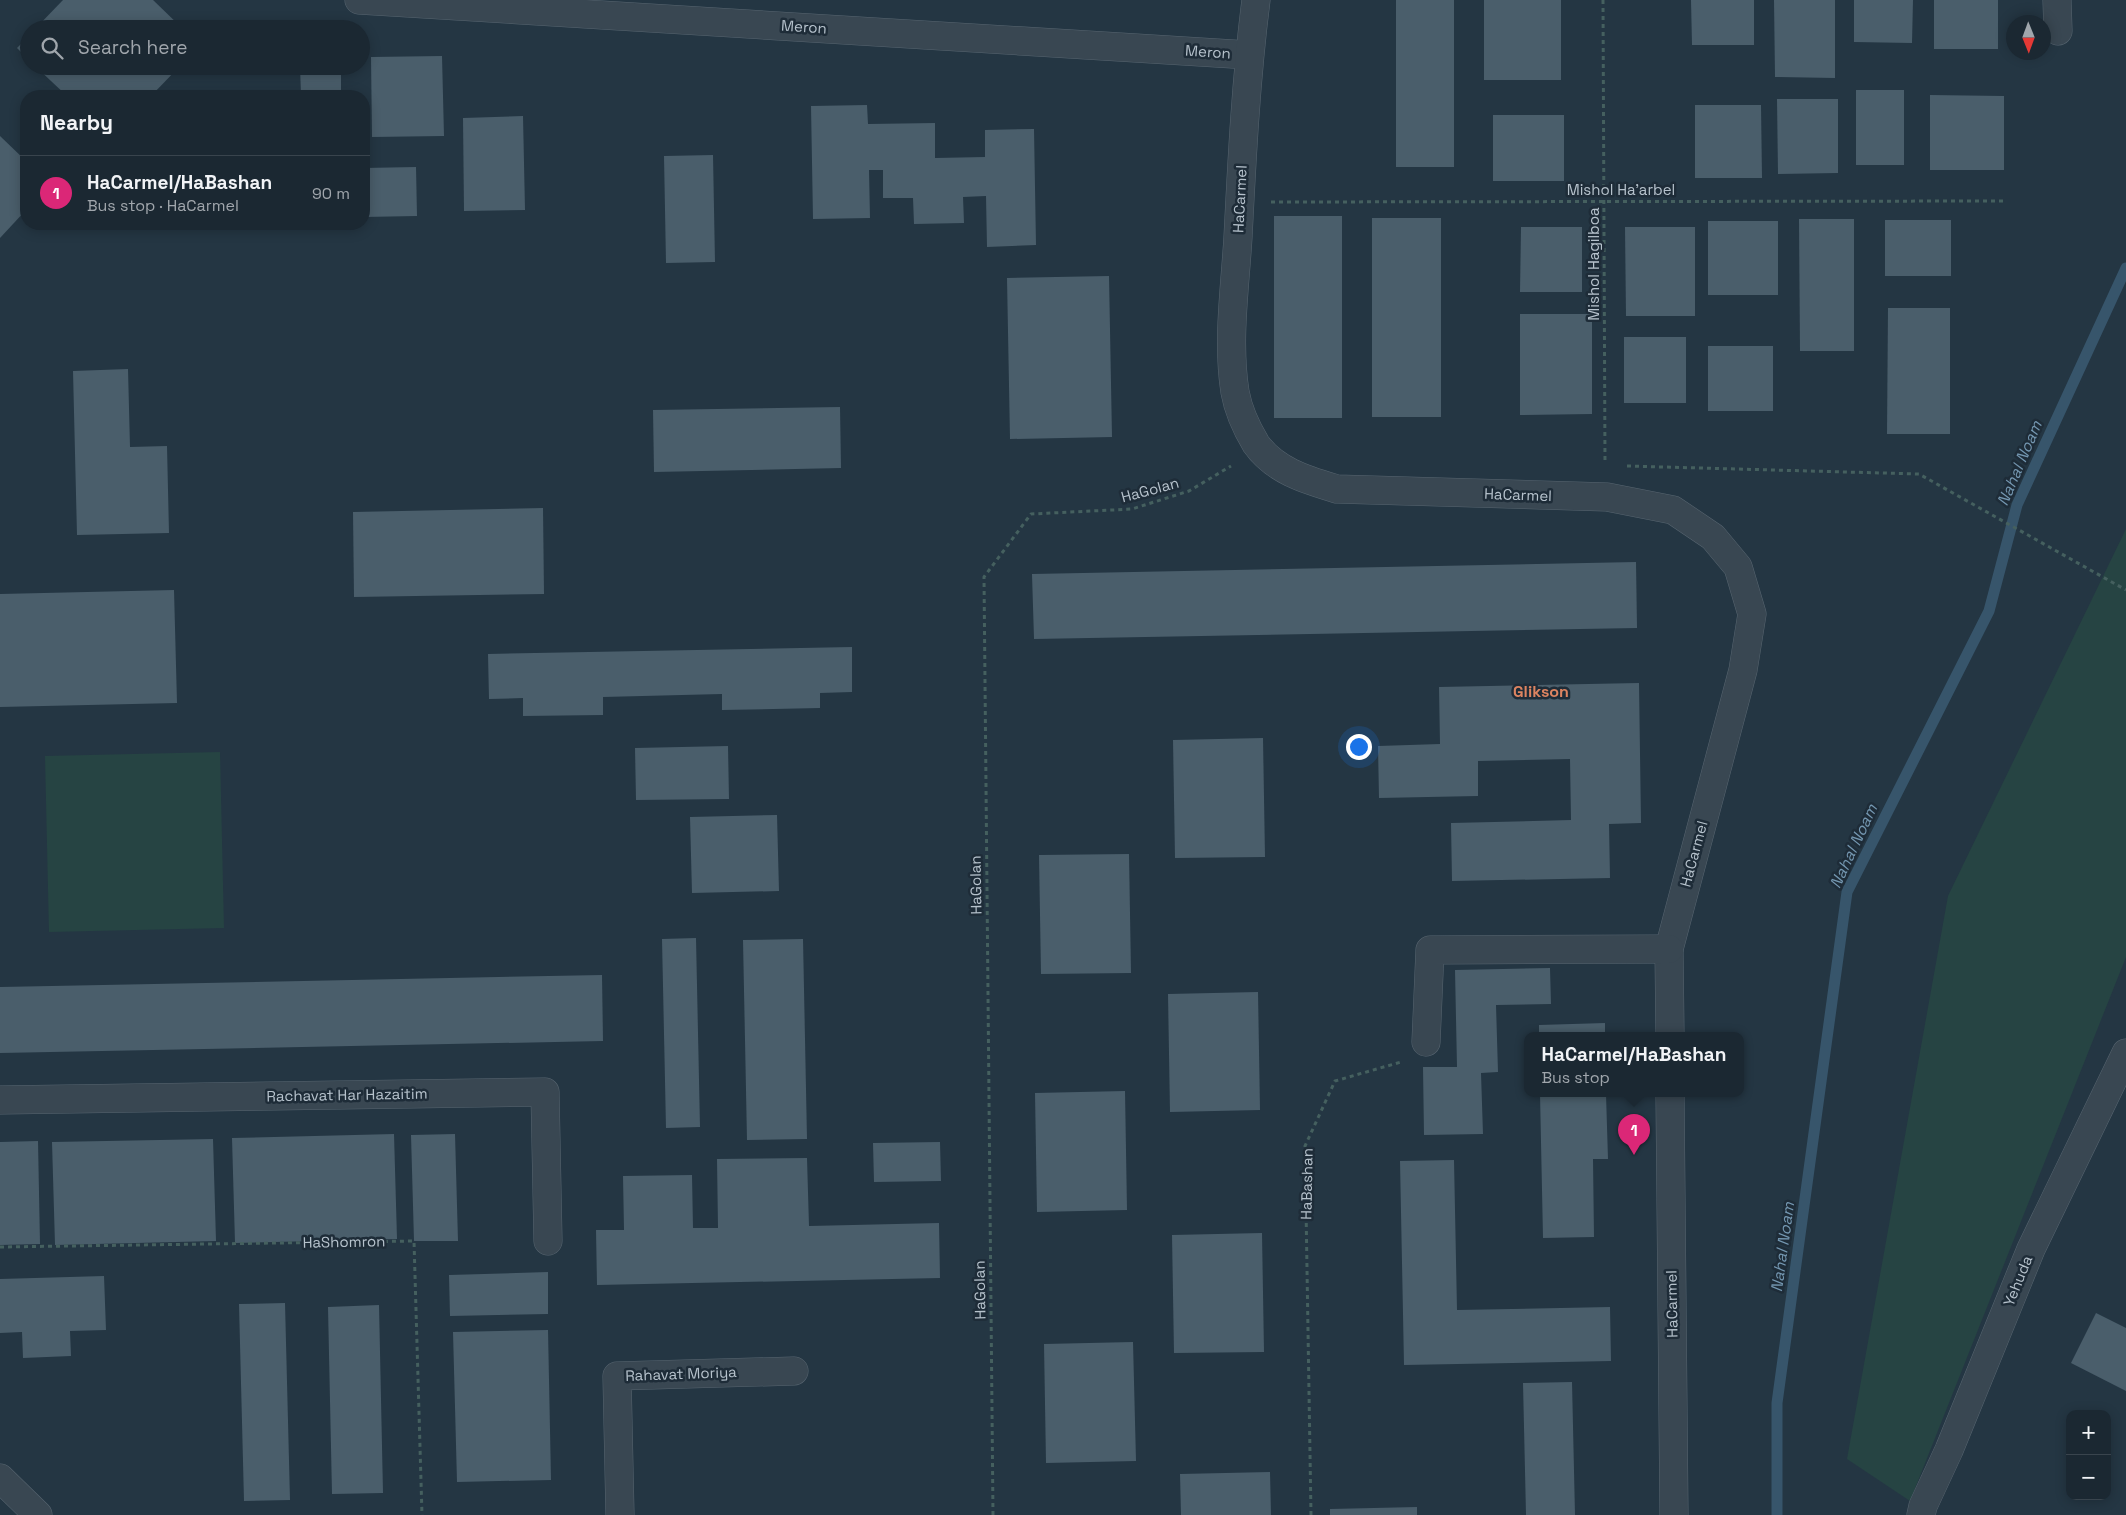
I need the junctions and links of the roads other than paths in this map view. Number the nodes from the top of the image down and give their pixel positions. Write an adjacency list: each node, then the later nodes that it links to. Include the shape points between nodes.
1 (359, 0): 5 (street, Meron)
2 (1256, 0): 5 (street, HaCarmel)
3 (2057, 0): 4 (street)
4 (2058, 30)
5 (1249, 55): 6 (street, HaCarmel, via 1232,341 1235,393 1257,444 1273,462 1303,479 1337,489 1607,498 1673,510 1713,537 1738,567 1752,614 1743,670)
6 (1669, 949): 7 (street, HaCarmel); 8 (street, via 1430,950)
7 (1670, 1032)
8 (1426, 1042)
9 (2126, 1053): 18 (street, Yehuda, via 2031,1249)
10 (1670, 1097): 17 (street, HaCarmel)
11 (0, 1100): 12 (street, Rachavat Har Hazaitim, via 546,1092)
12 (548, 1242)
13 (794, 1371): 16 (street, Rahavat Moriya, via 617,1376)
14 (0, 1478): 15 (street)
15 (38, 1515)
16 (620, 1515)
17 (1674, 1515)
18 (1921, 1515)

